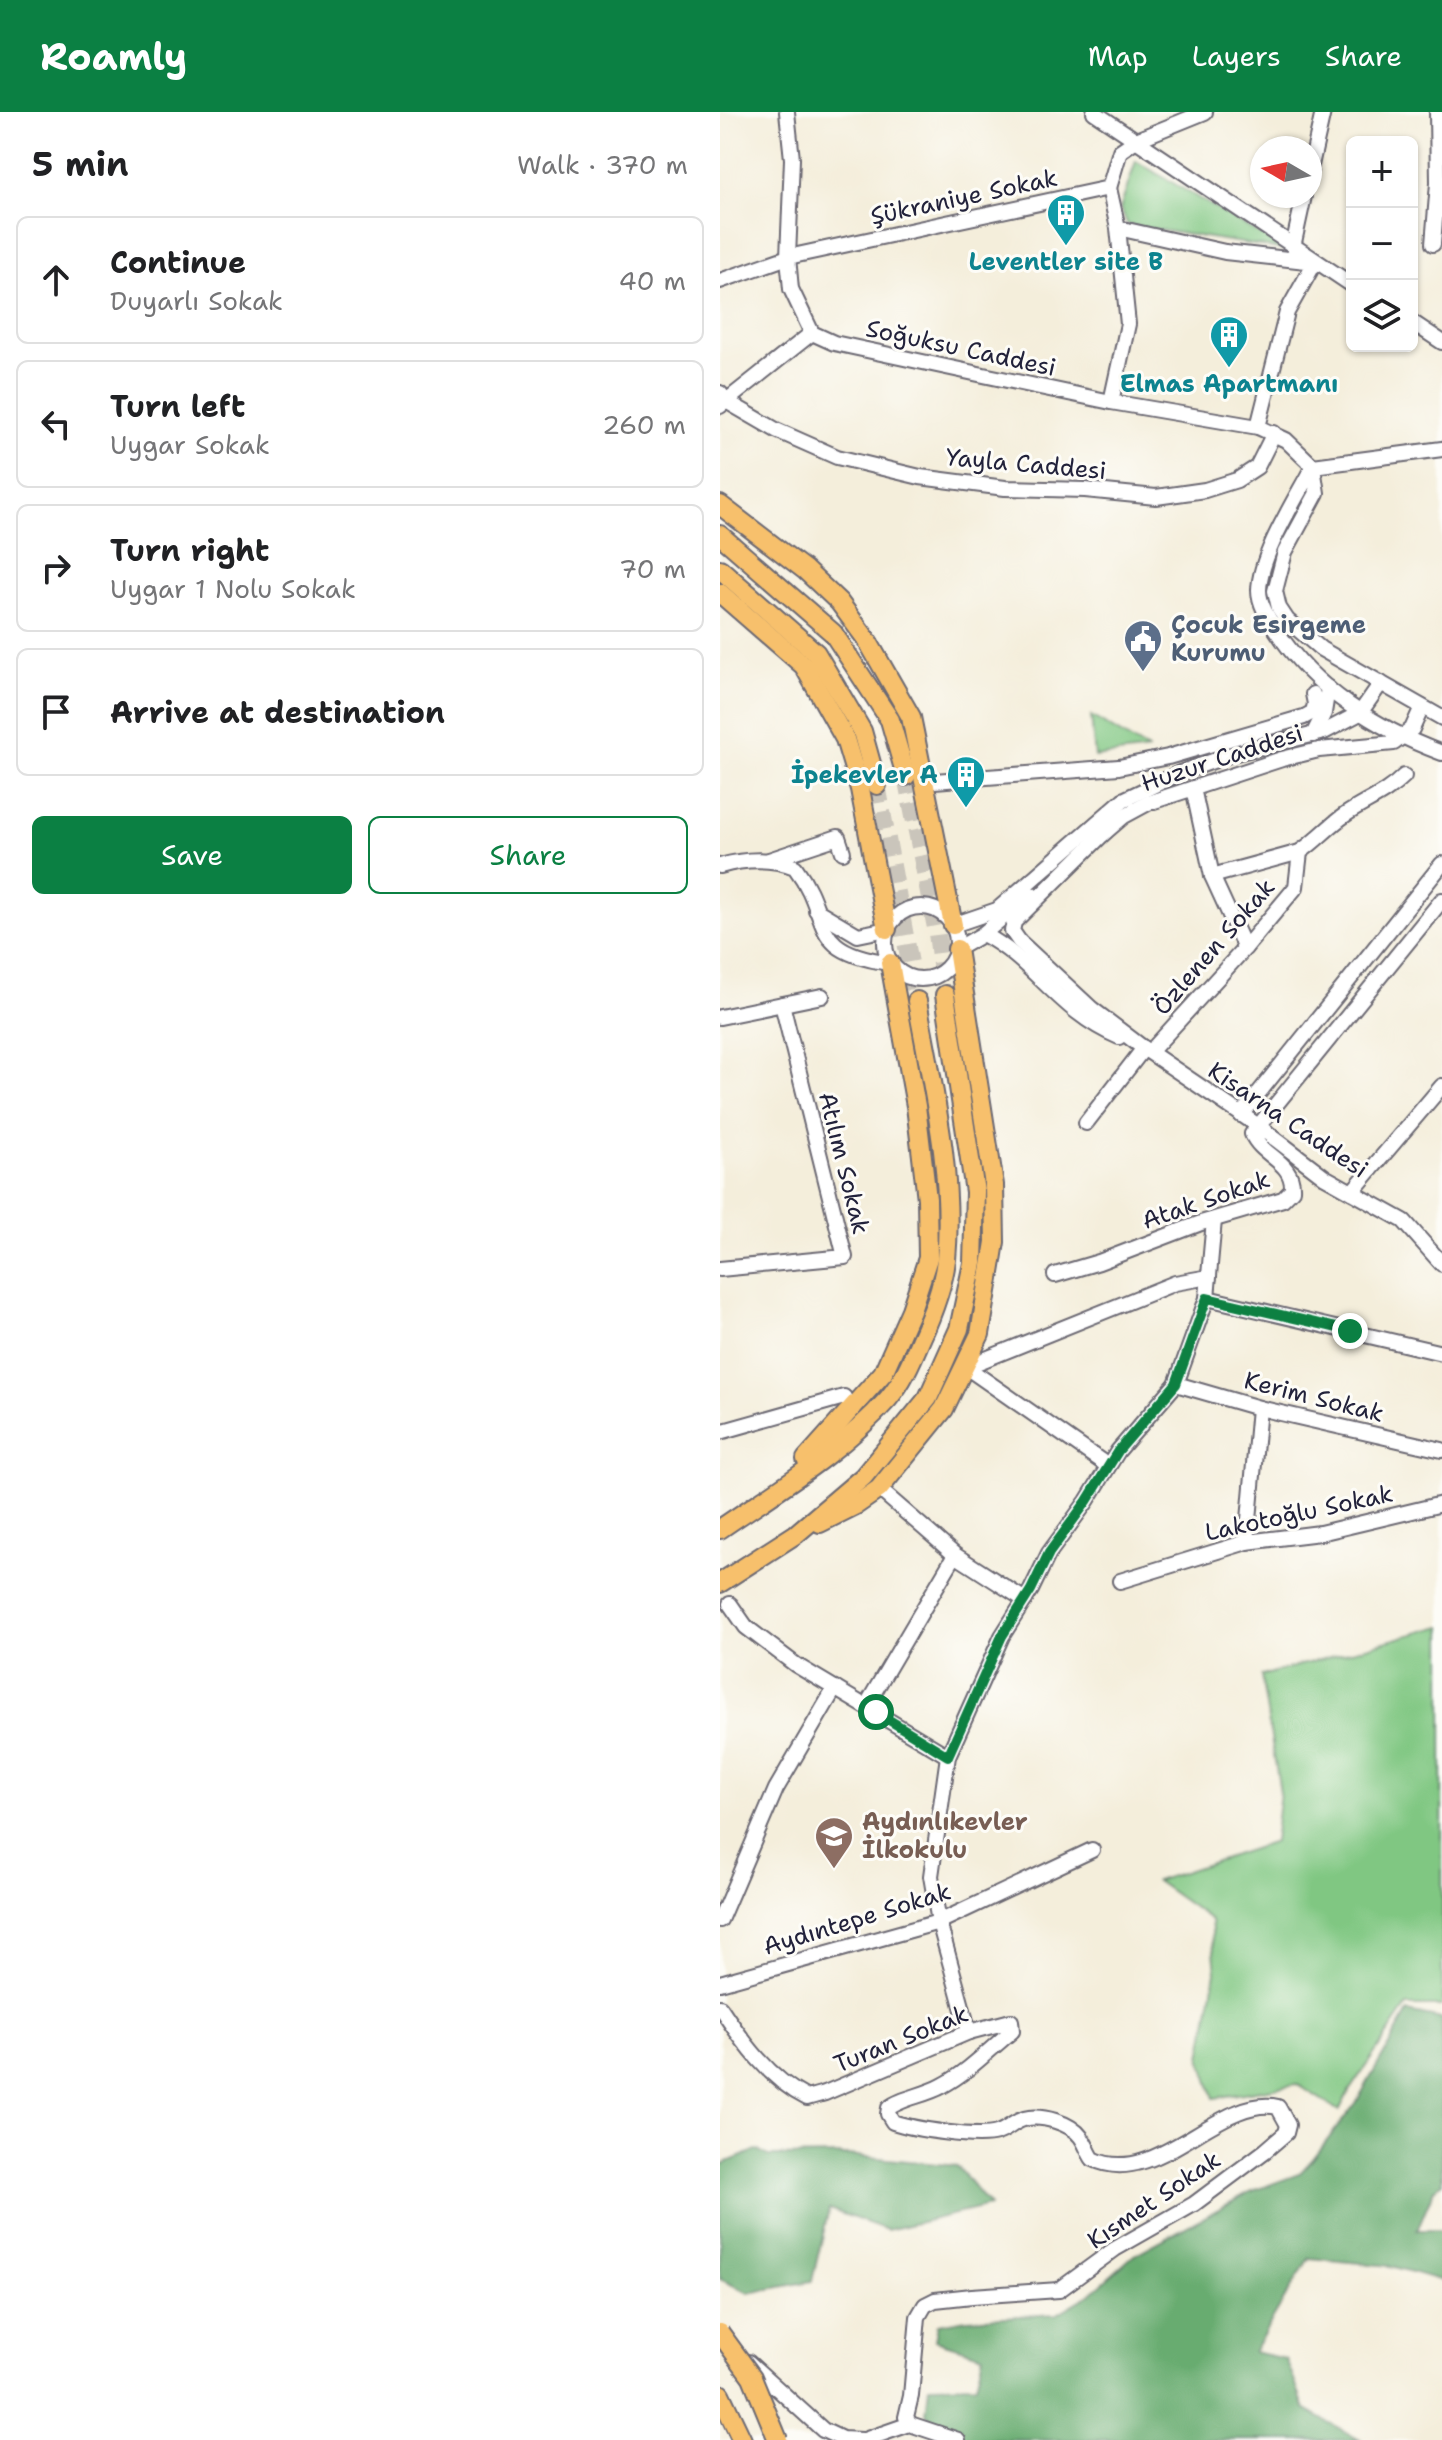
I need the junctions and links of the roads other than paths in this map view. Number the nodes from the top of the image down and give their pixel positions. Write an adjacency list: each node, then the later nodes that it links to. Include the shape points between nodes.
1 (1094, 112): 7 (street)
2 (1205, 112): 7 (street)
3 (1323, 112): 6 (street)
4 (1437, 112): 11 (street)
5 (790, 113): 13 (street)
6 (1318, 136)
7 (1136, 140): 8 (street, via 1120,151); 12 (street)
8 (1109, 188): 10 (street); 13 (street, Şükraniye Sokak)
9 (1301, 208): 12 (street)
10 (1118, 228): 14 (street, via 1225,252); 21 (street, via 1128,324)
11 (1433, 244)
12 (1293, 247): 14 (street)
13 (788, 257): 15 (street, Şükraniye Sokak); 18 (street, via 791,289)
14 (1315, 262): 16 (street); 22 (street, via 1287,312)
15 (720, 281)
16 (1346, 281)
17 (1418, 326): 19 (street)
18 (812, 333): 20 (street); 21 (street, Soğuksu Caddesi, via 834,343)
19 (1442, 342)
20 (722, 400): 23 (street, Yayla Caddesi, via 837,457 920,477 1005,488 1156,497 1205,490 1257,467)
21 (1111, 402): 22 (street, Soğuksu Caddesi)
22 (1258, 427): 23 (street, Soğuksu Caddesi)
23 (1274, 433): 25 (street, Soğuksu Caddesi)
24 (1442, 449): 25 (street)
25 (1313, 466): 30 (street, via 1317,493 1285,552 1275,591 1279,608 1321,649); 31 (street, via 1270,546 1259,592 1283,641)
26 (720, 505): 55 (main road, via 839,602 911,717)
27 (720, 535): 40 (main road, via 833,633 890,720)
28 (720, 569): 43 (main road, via 816,653 862,731)
29 (720, 593): 56 (main road, via 804,666 845,739)
30 (1381, 683): 33 (street); 34 (street)
31 (1328, 688): 34 (street); 36 (street)
32 (1313, 694): 39 (street, Huzur Caddesi, via 1313,712 1304,717)
33 (1422, 707): 35 (street); 37 (street, via 1412,729)
34 (1360, 713): 36 (street, Huzur Caddesi); 37 (street)
35 (1442, 718)
36 (1313, 735): 44 (street, Huzur Caddesi, via 1232,754)
37 (1402, 736): 38 (street); 45 (street, Huzur Caddesi, via 1388,745 1319,750 1282,759)
38 (1442, 753)
39 (1138, 763): 42 (street, Huzur Caddesi); 44 (street)
40 (906, 776)
41 (1404, 776): 48 (street)
42 (934, 781)
43 (877, 785)
44 (1146, 787): 55 (street, Huzur Caddesi, via 1123,800 997,910)
45 (1193, 788): 46 (street, Huzur Caddesi, via 1148,803); 52 (street)
46 (1106, 831): 57 (street, Huzur Caddesi); 69 (street, via 1014,922 1012,931 1092,1009)
47 (843, 852): 49 (street, via 838,837)
48 (1300, 852): 52 (street); 58 (street, Özlenen Sokak, via 1296,887)
49 (768, 860): 50 (street); 54 (street, via 795,867)
50 (720, 866)
51 (1440, 870): 60 (street)
52 (1212, 876): 58 (street)
53 (1442, 900): 62 (street)
54 (816, 910): 56 (street, via 858,935); 61 (street, via 822,928 843,951)
55 (953, 925): 56 (street, via 936,910 913,907); 59 (street)
56 (887, 929): 61 (street, via 885,952)
57 (983, 934): 59 (street, Huzur Caddesi); 69 (street, via 1016,955 1090,1023)
58 (1245, 948): 69 (street, Özlenen Sokak)
59 (957, 949): 61 (street, via 945,971 922,980 899,973); 83 (main road, via 994,1185 992,1269 980,1334)
60 (1365, 962): 62 (street); 68 (street)
61 (890, 963): 91 (main road, via 916,1106 928,1258 883,1373 826,1440)
62 (1381, 975): 70 (street)
63 (945, 995): 94 (main road, via 975,1192 973,1263 959,1329 928,1398 863,1477)
64 (822, 996): 66 (street)
65 (917, 1001): 91 (main road, via 948,1201 946,1263 902,1381 835,1450)
66 (782, 1004): 67 (street); 78 (street, Atılım Sokak, via 845,1257)
67 (720, 1017)
68 (1299, 1043): 70 (street); 72 (street)
69 (1145, 1049): 72 (street, Kisarna Caddesi); 73 (street, Özlenen Sokak)
70 (1314, 1057): 74 (street)
71 (1442, 1086): 75 (street)
72 (1241, 1115): 74 (street, Kisarna Caddesi)
73 (1086, 1123)
74 (1257, 1125): 75 (street, Kisarna Caddesi); 76 (street, Atak Sokak, via 1254,1139 1286,1167 1292,1190 1283,1199)
75 (1352, 1192): 77 (street, Kisarna Caddesi, via 1404,1221)
76 (1214, 1220): 79 (street, Atak Sokak); 80 (street)
77 (1442, 1264)
78 (720, 1269)
79 (1055, 1275)
80 (1209, 1277): 81 (street); 83 (street, via 1175,1283)
81 (1207, 1298): 82 (street); 84 (street)
82 (1442, 1353)
83 (966, 1367): 89 (street); 90 (main road, via 944,1409)
84 (1176, 1384): 86 (street, Kerim Sokak); 89 (street)
85 (844, 1397): 87 (street)
86 (1259, 1408): 88 (street, Kerim Sokak); 95 (street)
87 (720, 1432)
88 (1442, 1450)
89 (1108, 1466): 99 (street, via 1049,1553)
90 (879, 1489): 94 (main road); 96 (street)
91 (769, 1495): 93 (main road)
92 (1442, 1504): 95 (street, Lakotoğlu Sokak, via 1320,1533)
93 (720, 1529)
94 (796, 1534): 98 (main road)
95 (1247, 1542): 97 (street, Lakotoğlu Sokak)
96 (955, 1555): 99 (street); 102 (street)
97 (1120, 1581)
98 (720, 1583)
99 (1025, 1600): 103 (street, via 1002,1636)
100 (730, 1604): 101 (street, via 746,1627)
101 (835, 1688): 102 (street); 105 (street, via 776,1789)
102 (866, 1706): 103 (street)
103 (948, 1756): 106 (street, via 931,1876)
104 (1092, 1850): 106 (street, Aydıntepe Sokak)
105 (720, 1920)
106 (939, 1922): 107 (street, Aydıntepe Sokak); 110 (street)
107 (720, 1983)
108 (720, 2007): 110 (street, Turan Sokak, via 775,2077 807,2098)
109 (1011, 2021): 110 (street, Turan Sokak); 114 (street, Kısmet Sokak, via 1012,2031 946,2084 889,2108 893,2122 977,2135 1037,2118 1072,2128 1093,2159 1115,2164 1147,2161 1239,2112 1270,2105 1284,2116 1286,2133 1194,2204 1115,2249 1059,2290 925,2305 918,2317 906,2417)
110 (969, 2032)
111 (720, 2333): 116 (main road, bridge, via 752,2377)
112 (720, 2346): 117 (street, via 748,2362 823,2430 842,2439)
113 (720, 2394): 115 (main road)
114 (910, 2424): 117 (street); 118 (street)
115 (742, 2440)
116 (778, 2440)
117 (863, 2440)
118 (958, 2440)

